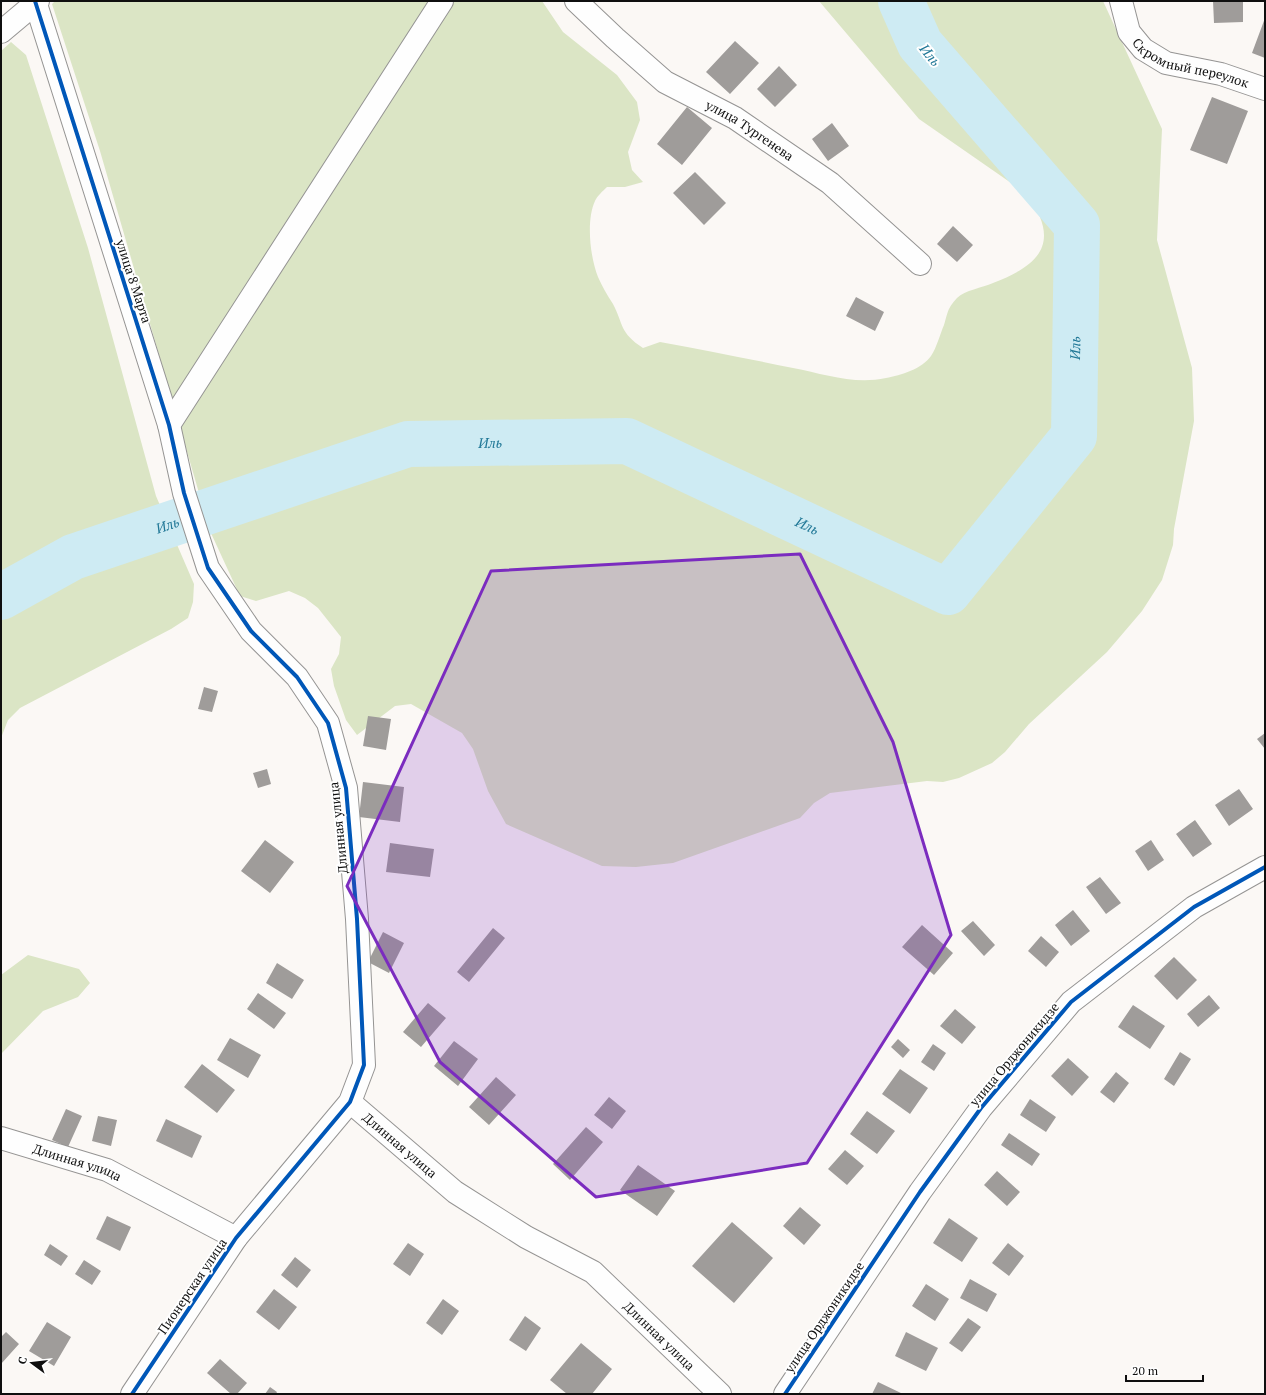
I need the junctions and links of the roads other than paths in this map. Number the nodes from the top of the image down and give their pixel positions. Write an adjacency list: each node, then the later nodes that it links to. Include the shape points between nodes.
1 (442, 1): 8 (street)
2 (576, 1): 7 (street, улица Тургенева, via 665,82 735,118 830,183)
3 (1121, 1): 6 (street, Скромный переулок, via 1129,32 1143,49 1166,63 1221,74)
4 (36, 2): 5 (street); 8 (street, улица 8 Марта)
5 (1, 32)
6 (1265, 89)
7 (920, 264)
8 (169, 425): 9 (street, улица 8 Марта, via 184,493)
9 (208, 568): 11 (street, Длинная улица, via 251,631 297,677 328,723 346,788 357,920 364,1065)
10 (1265, 866): 16 (street, улица Орджоникидзе, via 1194,907 1071,1002 981,1108 920,1192)
11 (350, 1102): 13 (street, Пионерская улица); 15 (street, Длинная улица, via 455,1192 526,1237 593,1272)
12 (1, 1138): 13 (street, Длинная улица, via 107,1170)
13 (236, 1238): 14 (street, Пионерская улица)
14 (132, 1394)
15 (720, 1394)
16 (785, 1394)

